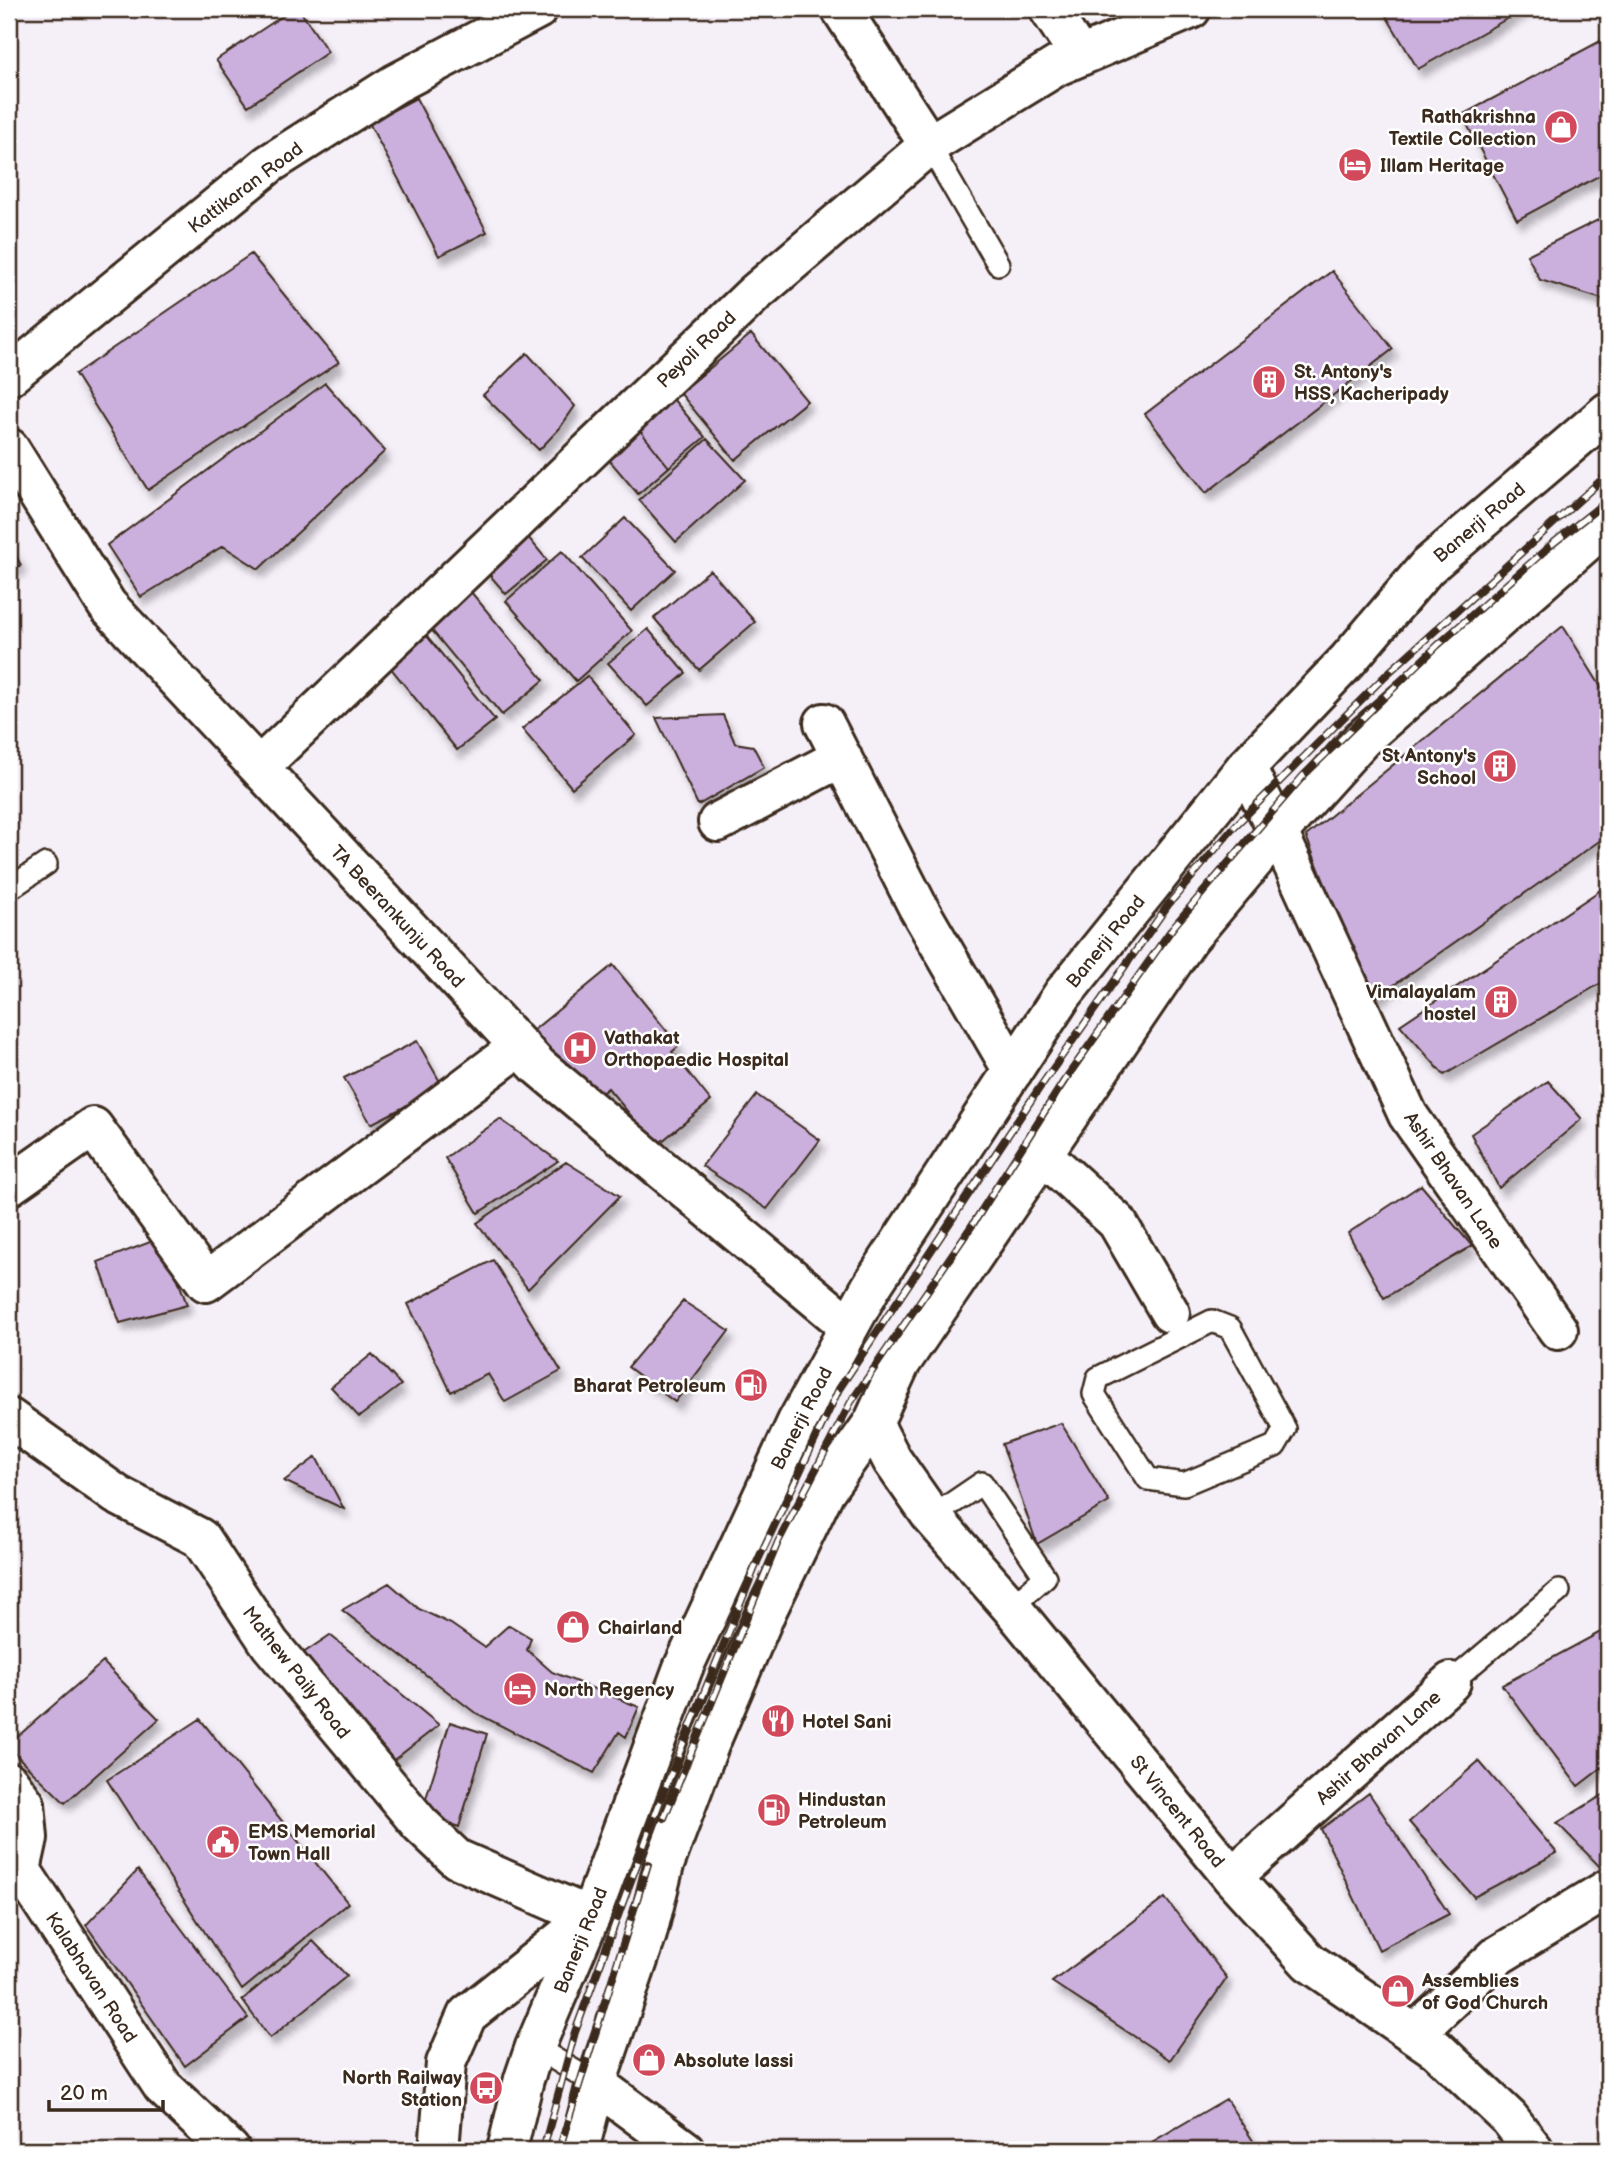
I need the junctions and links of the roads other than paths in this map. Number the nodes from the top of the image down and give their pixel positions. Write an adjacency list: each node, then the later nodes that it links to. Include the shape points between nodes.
1 (538, 9): 8 (street, Kattikaran Road, via 395,84 269,164)
2 (841, 9): 6 (street)
3 (1049, 9): 5 (street)
4 (1191, 9): 5 (street, Peyoli Road)
5 (1080, 56): 6 (street, Peyoli Road)
6 (929, 145): 7 (lane); 14 (street, Peyoli Road, via 754,294)
7 (998, 264)
8 (9, 376)
9 (1608, 412): 15 (street, Banerji Road, via 1427,567 1348,660)
10 (9, 448): 14 (street, TA Beerankunju Road, via 107,605)
11 (1608, 523): 17 (street, via 1362,739)
12 (824, 723): 13 (street)
13 (842, 757): 16 (street); 21 (street, via 918,907)
14 (259, 767): 20 (street, TA Beerankunju Road)
15 (1246, 767): 17 (street); 21 (street, Banerji Road, via 1063,994)
16 (718, 822)
17 (1278, 832): 22 (street, via 1189,938); 26 (street, Ashir Bhavan Lane, via 1408,1115)
18 (46, 864): 19 (lane)
19 (9, 889)
20 (520, 1046): 23 (street, via 205,1282 93,1127); 25 (street, TA Beerankunju Road, via 538,1066)
21 (1013, 1072): 25 (street, Banerji Road)
22 (1042, 1154): 24 (street, via 1117,1222); 28 (street, via 900,1364)
23 (9, 1186)
24 (1177, 1324): 24 (lane, via 1212,1321 1230,1328 1285,1429 1275,1446 1184,1484 1148,1479 1094,1394 1098,1378)
25 (849, 1326): 36 (street, Banerji Road, via 797,1422 683,1668)
26 (1558, 1330)
27 (9, 1418): 36 (street, Mathew Paily Road, via 117,1495 201,1538 270,1644 420,1824 457,1859)
28 (873, 1423): 29 (street, St Vincent Road, via 892,1460); 37 (street, via 825,1491 766,1612 664,1865)
29 (932, 1517): 31 (street, St Vincent Road); 31 (lane, via 982,1483 1045,1577)
30 (1559, 1591): 32 (lane, Ashir Bhavan Lane)
31 (1011, 1607): 34 (street, St Vincent Road)
32 (1451, 1682): 34 (street, Ashir Bhavan Lane)
33 (9, 1782): 41 (street, Kalabhavan Road, via 25,1804 28,1838 21,1870 163,2087)
34 (1232, 1877): 38 (street, St Vincent Road, via 1309,1962)
35 (1608, 1889): 38 (street, via 1497,1956)
36 (590, 1917): 37 (street, Mathew Paily Road); 39 (street, Banerji Road); 42 (street, via 467,2015 446,2063)
37 (647, 1934): 40 (street)
38 (1414, 2034): 46 (street, St Vincent Road, via 1508,2118)
39 (535, 2047): 40 (lane); 43 (street, Banerji Road)
40 (596, 2084): 44 (street); 45 (street)
41 (230, 2150)
42 (439, 2150)
43 (507, 2150)
44 (579, 2150)
45 (685, 2150)
46 (1534, 2150)

